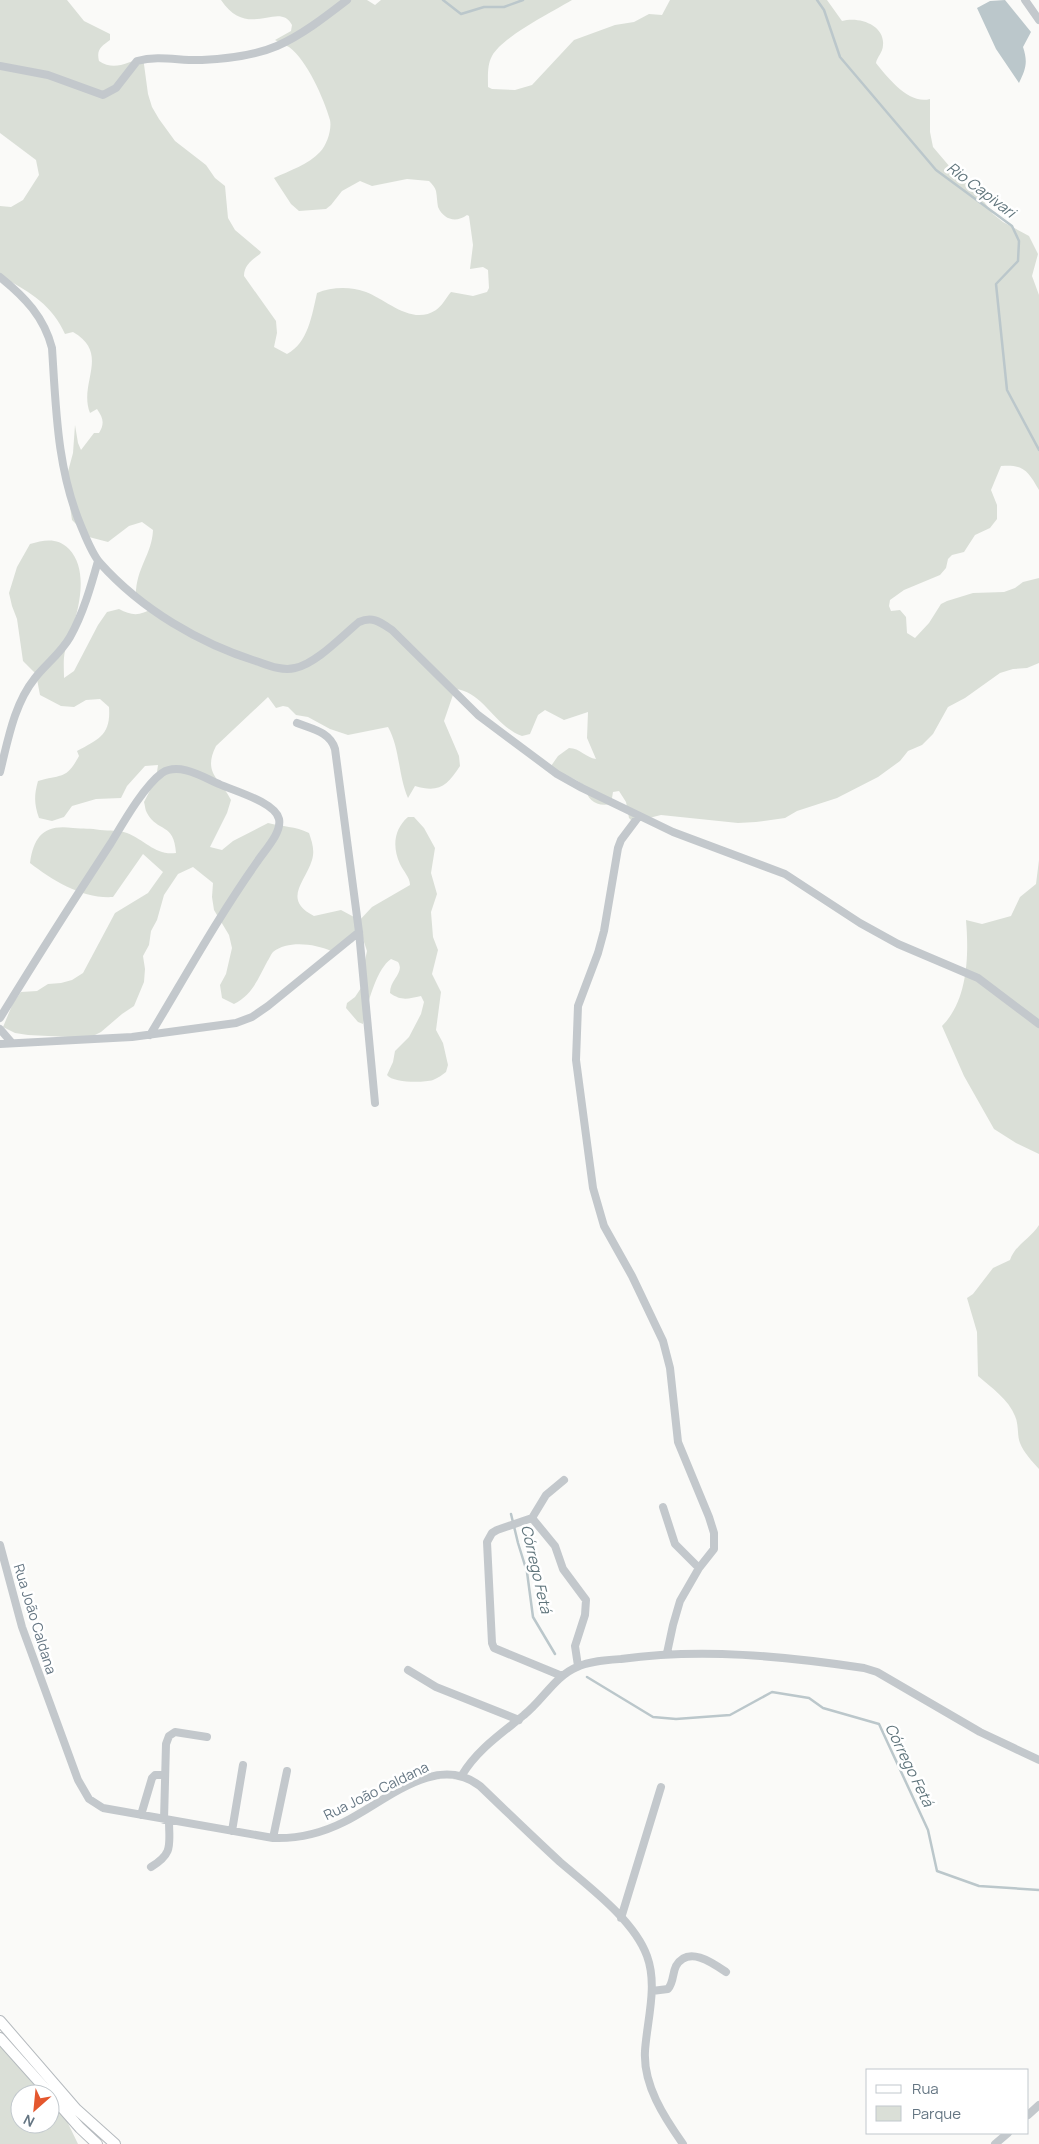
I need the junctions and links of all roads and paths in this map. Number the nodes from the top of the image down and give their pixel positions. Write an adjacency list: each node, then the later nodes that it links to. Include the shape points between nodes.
1 (347, 0): 4 (street, via 276,47 228,58 137,61 116,88 106,94 97,94 48,75)
2 (1025, 0): 3 (street)
3 (1039, 20)
4 (0, 66)
5 (0, 277): 6 (street, via 19,292 40,317 48,333 61,463 81,527)
6 (98, 561): 8 (street, via 71,636 34,678 20,704); 9 (street, via 122,585 199,639 247,659 284,669 303,666 359,622 371,619 382,623 478,715 513,742 557,774)
7 (297, 723): 10 (street, via 327,735 333,742)
8 (0, 772)
9 (639, 816): 12 (street, via 785,874 898,944 978,978); 22 (street, via 618,848 604,931 578,1006 576,1060 598,1208 663,1342 670,1368 678,1442 714,1533 714,1549)
10 (360, 932): 14 (street, via 252,1017 236,1024); 17 (street)
11 (0, 1018): 14 (street, via 129,815 160,774 175,769 261,801 273,809 279,825)
12 (1039, 1024)
13 (0, 1029): 15 (street)
14 (150, 1035): 15 (street)
15 (12, 1043): 16 (street)
16 (0, 1044)
17 (375, 1103)
18 (564, 1480): 20 (street, via 546,1495)
19 (663, 1507): 22 (street, via 675,1544)
20 (532, 1518): 24 (street, via 551,1540 563,1569 586,1600 585,1615 575,1646); 26 (street, via 497,1530 489,1537 492,1644 499,1651)
21 (0, 1545): 35 (street, Rua João Caldana, via 22,1627 83,1791 103,1808)
22 (699, 1568): 23 (street, via 680,1601 672,1624)
23 (668, 1653): 24 (street); 29 (street, via 769,1656 864,1668 877,1672 980,1732)
24 (578, 1666): 26 (street)
25 (408, 1670): 27 (street, via 436,1687)
26 (562, 1676): 27 (street)
27 (519, 1720): 33 (street, via 477,1753)
28 (207, 1737): 32 (street, via 172,1732 166,1744)
29 (1039, 1760)
30 (243, 1765): 37 (street)
31 (287, 1771): 38 (street)
32 (165, 1775): 35 (street, via 152,1778); 36 (street)
33 (462, 1775): 38 (street, Rua João Caldana, via 437,1774 343,1822 293,1839); 40 (street, via 480,1786)
34 (661, 1786): 40 (street)
35 (141, 1815): 36 (street, Rua João Caldana)
36 (167, 1820): 37 (street, Rua João Caldana); 39 (street, via 167,1854)
37 (232, 1832): 38 (street, Rua João Caldana)
38 (273, 1838)
39 (151, 1867)
40 (621, 1918): 42 (street, via 642,1945 651,1971)
41 (726, 1972): 42 (street, via 702,1957 691,1957 676,1966 668,1989)
42 (652, 1991): 54 (street, via 646,2070 653,2093)
43 (0, 2016): 46 (main road)
44 (0, 2021): 46 (main road)
45 (0, 2038): 47 (main road)
46 (24, 2048): 53 (main road, via 86,2119)
47 (41, 2084)
48 (60, 2105): 52 (main road)
49 (1039, 2105): 50 (street)
50 (1029, 2114)
51 (1007, 2134): 55 (street)
52 (96, 2144)
53 (115, 2144)
54 (683, 2144)
55 (996, 2144)

